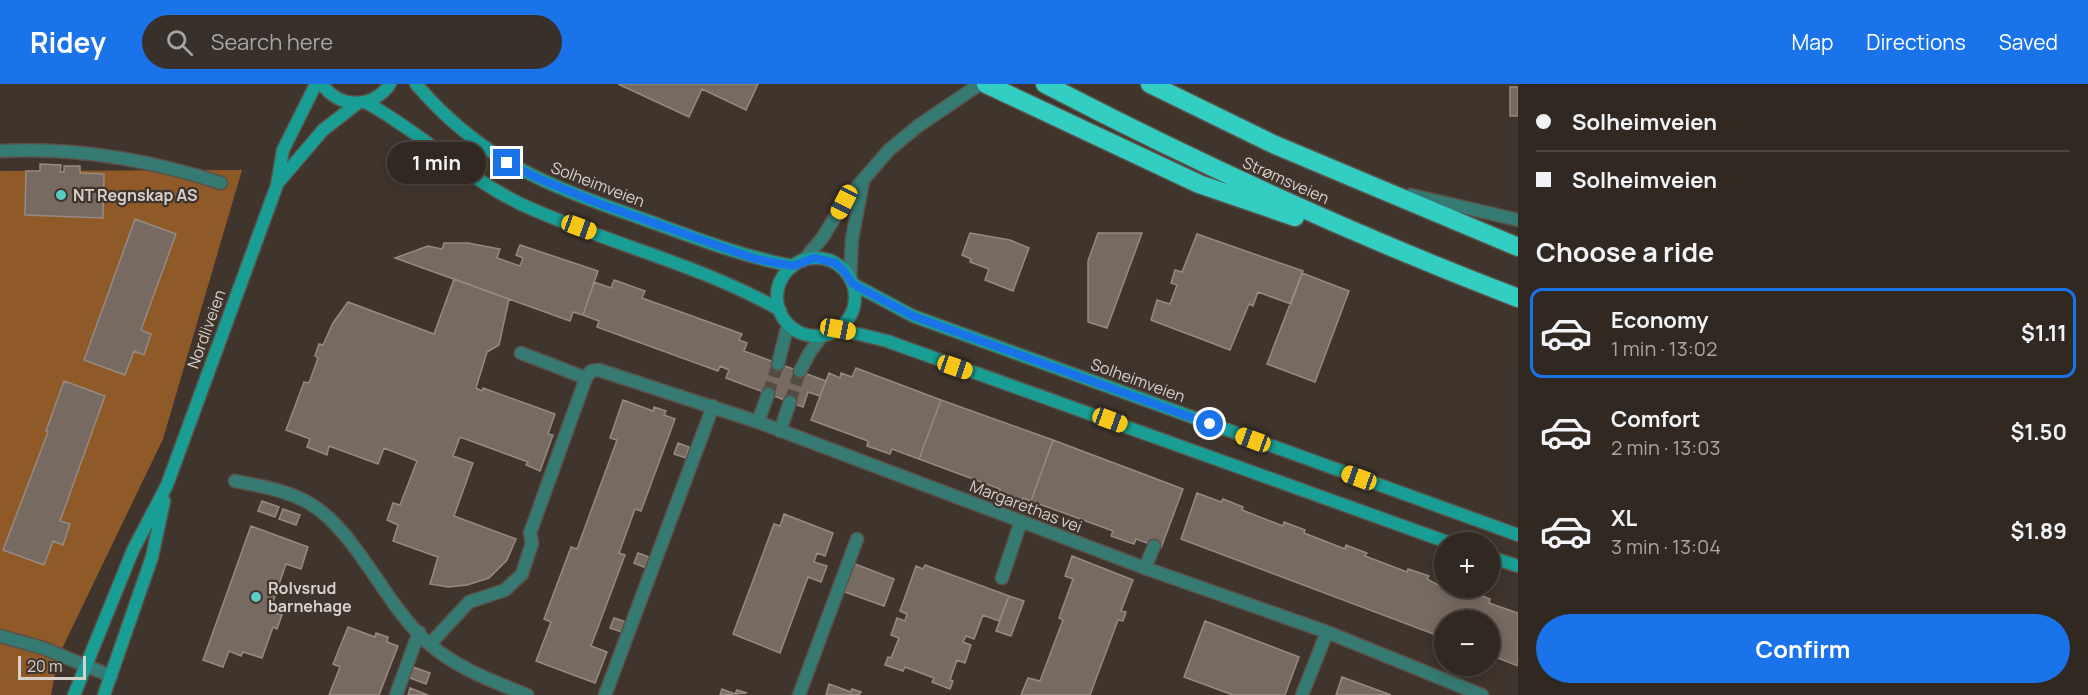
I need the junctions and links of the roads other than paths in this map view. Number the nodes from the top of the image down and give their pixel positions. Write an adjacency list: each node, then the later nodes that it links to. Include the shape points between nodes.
1 (316, 84): 14 (main road, Nordliveien, via 283,150)
2 (322, 84): 9 (main road, via 339,99)
3 (390, 84): 9 (main road, Nordliveien, via 377,98)
4 (416, 84): 17 (main road, Solheimveien, via 474,141 542,180 724,249 756,259)
5 (980, 84): 11 (street, via 889,150)
6 (986, 84): 18 (highway, via 1199,184)
7 (1045, 84): 18 (highway, Strømsveien, via 1226,175)
8 (1150, 84): 13 (highway, Strømsveien)
9 (363, 103): 14 (main road, Nordliveien, via 323,130); 21 (main road, via 394,118 499,193 556,219 714,277)
10 (0, 151): 12 (street, via 108,157 156,164)
11 (863, 181): 17 (street, via 844,202 823,237); 19 (street, via 852,239)
12 (220, 183)
13 (1361, 183): 15 (street); 16 (highway, Strømsveien)
14 (277, 185): 35 (main road, Nordliveien)
15 (1518, 220)
16 (1518, 248)
17 (798, 263): 19 (main road, via 814,258 835,263); 21 (main road, via 781,281)
18 (1455, 273): 20 (highway, Strømsveien)
19 (851, 281): 23 (main road, via 855,294 852,314); 37 (main road, Solheimveien, via 913,316)
20 (1518, 298)
21 (780, 310): 22 (main road)
22 (788, 324): 24 (main road, via 804,334); 26 (street)
23 (838, 329): 24 (main road); 38 (main road, via 887,341)
24 (822, 336): 27 (street)
25 (521, 354): 28 (street)
26 (778, 364)
27 (800, 371)
28 (586, 378): 31 (street, Margarethas vei, via 591,371 599,370); 48 (street, via 530,533 532,543 522,573 505,590 469,602)
29 (768, 394): 32 (street)
30 (790, 402): 33 (street)
31 (713, 406): 32 (street, Margarethas vei); 55 (street)
32 (758, 422): 33 (street, Margarethas vei)
33 (780, 431): 36 (street, Margarethas vei)
34 (235, 482): 45 (street, via 286,493 310,504 327,518)
35 (167, 485): 49 (main road, Nordliveien, via 133,550); 50 (main road, Nordliveien, via 152,557)
36 (1021, 522): 43 (street, Margarethas vei); 44 (street)
37 (1518, 535)
38 (1434, 537)
39 (857, 539): 56 (street)
40 (1154, 546): 43 (street)
41 (1500, 560): 42 (main road)
42 (1518, 566)
43 (1146, 568): 46 (street, Margarethas vei)
44 (1002, 578)
45 (418, 632): 48 (street); 53 (street)
46 (1327, 632): 57 (street); 58 (street, Margarethas vei)
47 (0, 636): 49 (street)
48 (430, 644): 54 (street, via 452,661)
49 (85, 666): 50 (street); 51 (main road, Nordliveien)
50 (111, 676): 52 (main road, Nordliveien)
51 (74, 695)
52 (104, 695)
53 (396, 695)
54 (527, 695)
55 (605, 695)
56 (798, 695)
57 (1302, 695)
58 (1482, 695)

